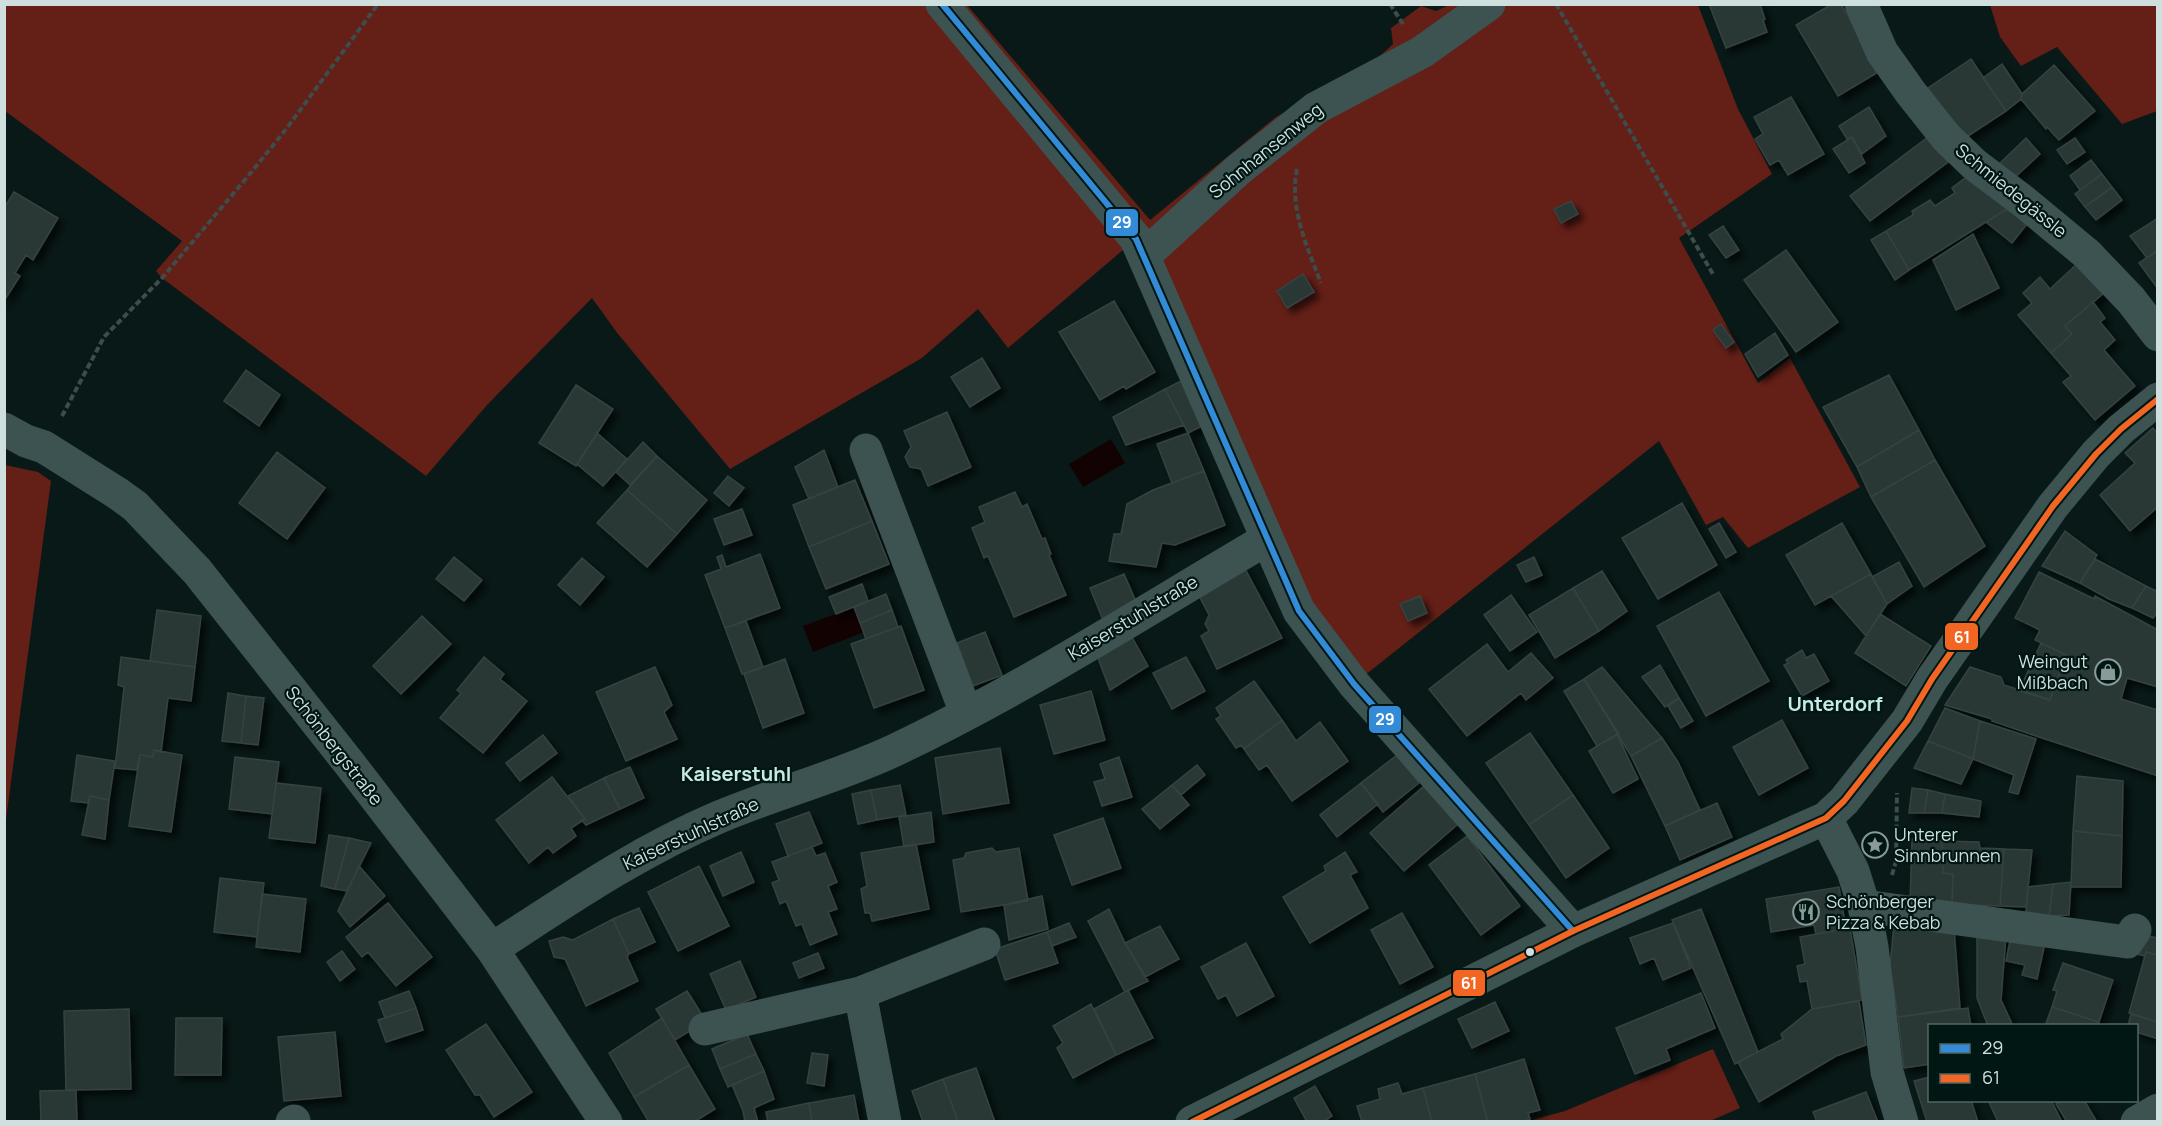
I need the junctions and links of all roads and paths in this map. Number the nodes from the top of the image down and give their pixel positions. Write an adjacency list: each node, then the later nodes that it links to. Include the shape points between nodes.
1 (378, 4): 13 (path, via 249,175 162,278 104,336)
2 (942, 4): 7 (street, via 1136,239)
3 (1489, 4): 7 (street, Sohnhansenweg, via 1422,52 1316,108 1238,170)
4 (1556, 4): 8 (path)
5 (1861, 4): 10 (street, Schmiedegässle, via 1882,52 1946,137 2087,254 2131,300)
6 (1297, 168): 9 (path, via 1297,213)
7 (1144, 256): 15 (street)
8 (1714, 276)
9 (1321, 284)
10 (2157, 335)
11 (2157, 399): 18 (street, via 2096,454 2053,506 1907,721)
12 (4, 429): 13 (street, Schönbergstraße)
13 (44, 447): 23 (street, Schönbergstraße, via 135,506 191,564)
14 (866, 450): 16 (street)
15 (1267, 539): 16 (street, Kaiserstuhlstraße, via 1009,691); 21 (street, via 1299,611 1354,684)
16 (966, 712): 23 (street, Kaiserstuhlstraße, via 892,752 720,817 653,848)
17 (1897, 790): 19 (path, via 1896,861 1888,892)
18 (1826, 818): 19 (street, via 1853,871); 21 (street)
19 (1864, 906): 20 (street, via 2127,942); 30 (street, via 1887,1072)
20 (2135, 930)
21 (1573, 931): 29 (street)
22 (984, 944): 24 (street)
23 (492, 949): 27 (street, Schönbergstraße)
24 (860, 993): 25 (street); 28 (street)
25 (705, 1029)
26 (2157, 1110): 31 (street)
27 (606, 1122)
28 (885, 1122)
29 (1192, 1122)
30 (1902, 1122)
31 (2137, 1122)

